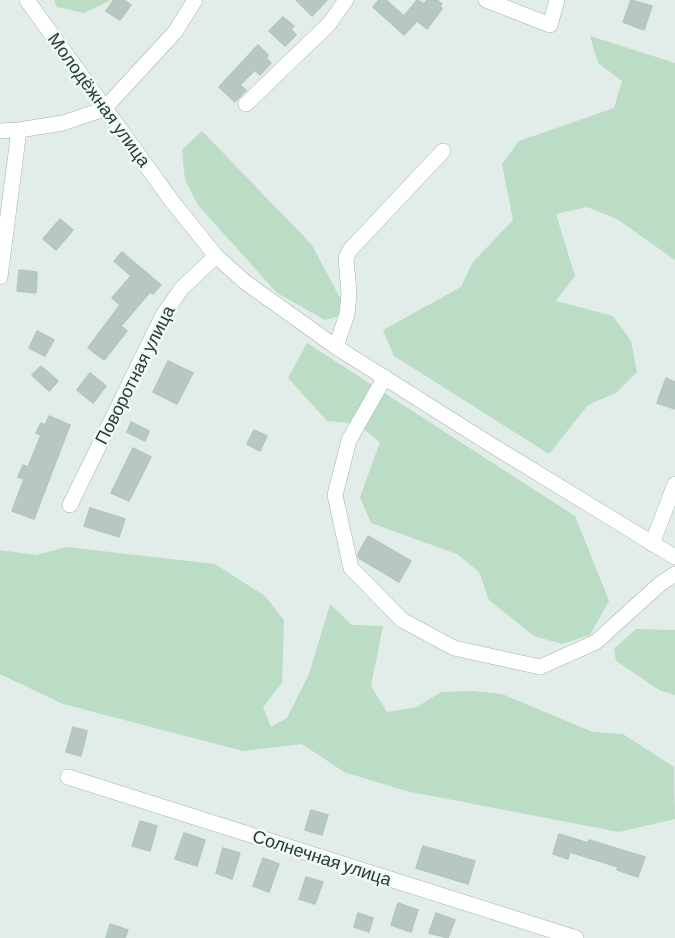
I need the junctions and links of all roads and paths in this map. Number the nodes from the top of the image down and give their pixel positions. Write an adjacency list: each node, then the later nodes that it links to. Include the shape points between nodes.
1 (27, 0): 7 (street, Молодёжная улица)
2 (195, 0): 7 (street, via 175,32)
3 (346, 0): 6 (street, via 329,24)
4 (486, 0): 5 (street, via 550,25)
5 (557, 0)
6 (246, 104)
7 (104, 109): 8 (street, via 63,123); 11 (street, Молодёжная улица)
8 (19, 130): 9 (street); 12 (street)
9 (0, 131)
10 (443, 151): 13 (street, via 350,250 346,258 347,314)
11 (216, 256): 13 (street, Молодёжная улица, via 278,307); 16 (street, Поворотная улица, via 182,288 163,315)
12 (0, 277)
13 (336, 347): 14 (street, Молодёжная улица)
14 (385, 377): 17 (street, Молодёжная улица); 19 (street, via 349,440 335,495 351,568 402,620 454,648 540,667 596,642)
15 (675, 484): 17 (street)
16 (70, 505)
17 (652, 544): 18 (street, Молодёжная улица)
18 (675, 557)
19 (675, 574)
20 (68, 777): 21 (street, Солнечная улица)
21 (576, 938)

